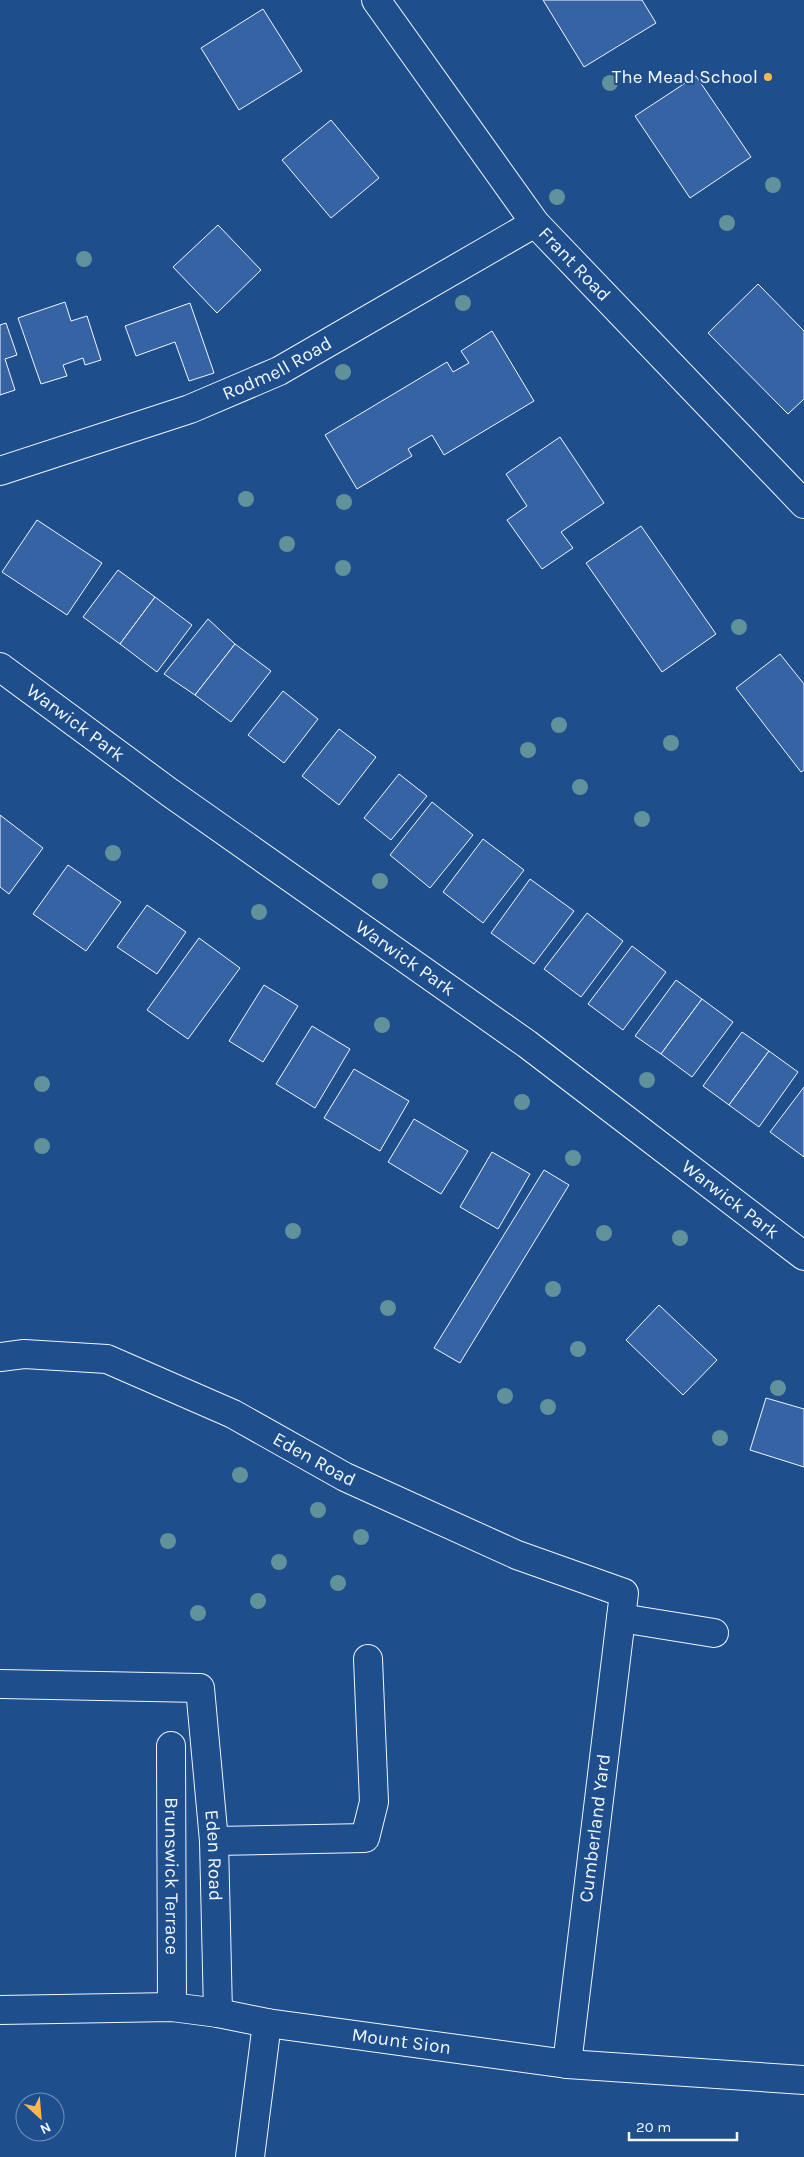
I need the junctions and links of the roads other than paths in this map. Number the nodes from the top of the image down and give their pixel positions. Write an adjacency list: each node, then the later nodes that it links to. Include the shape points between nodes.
1 (376, 0): 2 (street, Frant Road)
2 (535, 223): 3 (street, Rodmell Road, via 279,371 190,409); 4 (street, Frant Road)
3 (0, 471)
4 (804, 504)
5 (0, 667): 6 (street, Warwick Park, via 169,792 527,1044)
6 (804, 1256)
7 (0, 1357): 8 (street, Eden Road, via 24,1354 106,1359 233,1414 354,1481)
8 (622, 1605): 9 (street, Eden Road); 18 (street, Cumberland Yard)
9 (714, 1633)
10 (368, 1659): 13 (street, via 374,1802 365,1838)
11 (0, 1684): 13 (street, Eden Road, via 200,1688)
12 (170, 1746): 14 (street, Brunswick Terrace)
13 (214, 1841): 16 (street, Eden Road)
14 (172, 2007): 15 (street, Mount Sion); 16 (street, Mount Sion)
15 (0, 2010)
16 (218, 2013): 17 (street, Mount Sion)
17 (267, 2023): 18 (street, Mount Sion); 20 (street)
18 (567, 2064): 19 (street, Mount Sion)
19 (804, 2080)
20 (250, 2157)

